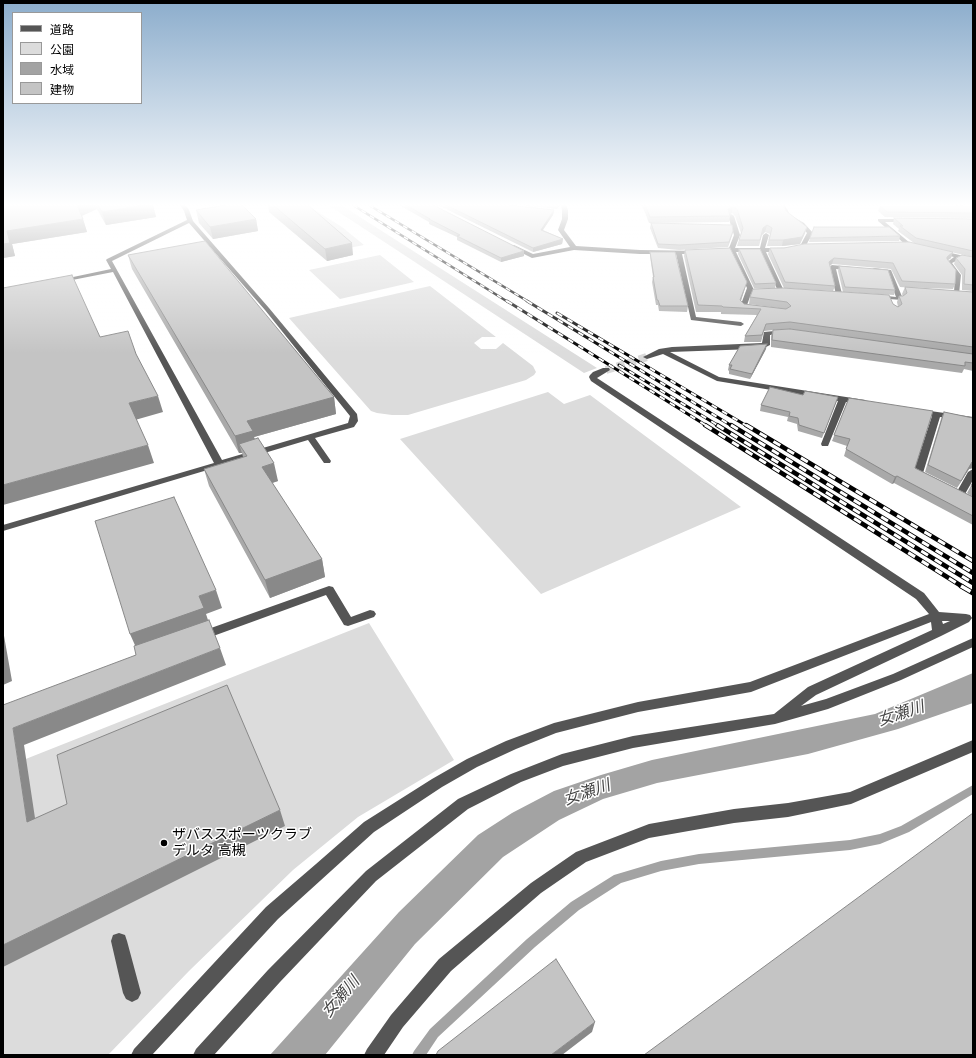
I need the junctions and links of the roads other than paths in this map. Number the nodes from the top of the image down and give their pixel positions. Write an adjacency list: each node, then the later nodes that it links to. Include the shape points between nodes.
1 (121, 254): 11 (street, via 109,260)
2 (219, 254): 34 (street, via 354,416 351,425)
3 (529, 254): 4 (street)
4 (541, 254)
5 (679, 254): 24 (street, via 693,319)
6 (734, 254): 17 (street, via 750,288)
7 (764, 254): 14 (street)
8 (947, 254): 9 (street)
9 (959, 257): 10 (street); 18 (street, via 949,263 958,275 960,293)
10 (973, 260)
11 (115, 270): 12 (street); 37 (street)
12 (55, 282)
13 (897, 290): 16 (street); 20 (street, via 889,272 832,267); 22 (street, via 900,299 892,301)
14 (781, 291): 15 (street); 17 (street)
15 (788, 291)
16 (904, 291)
17 (748, 292): 23 (street, via 743,307)
18 (950, 292)
19 (832, 294): 20 (street)
20 (839, 294): 21 (street)
21 (846, 294)
22 (869, 296)
23 (764, 309)
24 (741, 324)
25 (792, 332): 26 (street, via 766,333 766,345 754,347)
26 (662, 351): 27 (street); 29 (street, via 717,379)
27 (647, 357)
28 (606, 370): 43 (street, via 596,374 594,380 920,596)
29 (843, 399): 30 (street); 35 (street)
30 (867, 402)
31 (914, 410): 32 (street)
32 (937, 414): 33 (street); 39 (street, via 918,474)
33 (973, 420)
34 (310, 437): 36 (street); 37 (street)
35 (824, 444)
36 (327, 460)
37 (218, 464): 41 (street)
38 (973, 472): 40 (street, via 956,493)
39 (932, 481)
40 (973, 502)
41 (3, 528)
42 (370, 614): 45 (street, via 348,622 329,590)
43 (936, 616): 44 (street); 44 (street, via 966,618); 51 (street, via 751,687 653,704 554,728 510,745 454,773 369,827 320,869 272,913)
44 (937, 633): 47 (street, via 812,691)
45 (188, 640)
46 (973, 642): 47 (street, via 897,677 828,704)
47 (775, 719): 52 (street, via 633,742 562,760 516,778 463,804 370,876)
48 (973, 746): 53 (street, via 851,798 649,831 581,857 536,888 445,965 397,1021)
49 (119, 941): 50 (street)
50 (132, 993)
51 (140, 1055)
52 (202, 1055)
53 (373, 1055)

